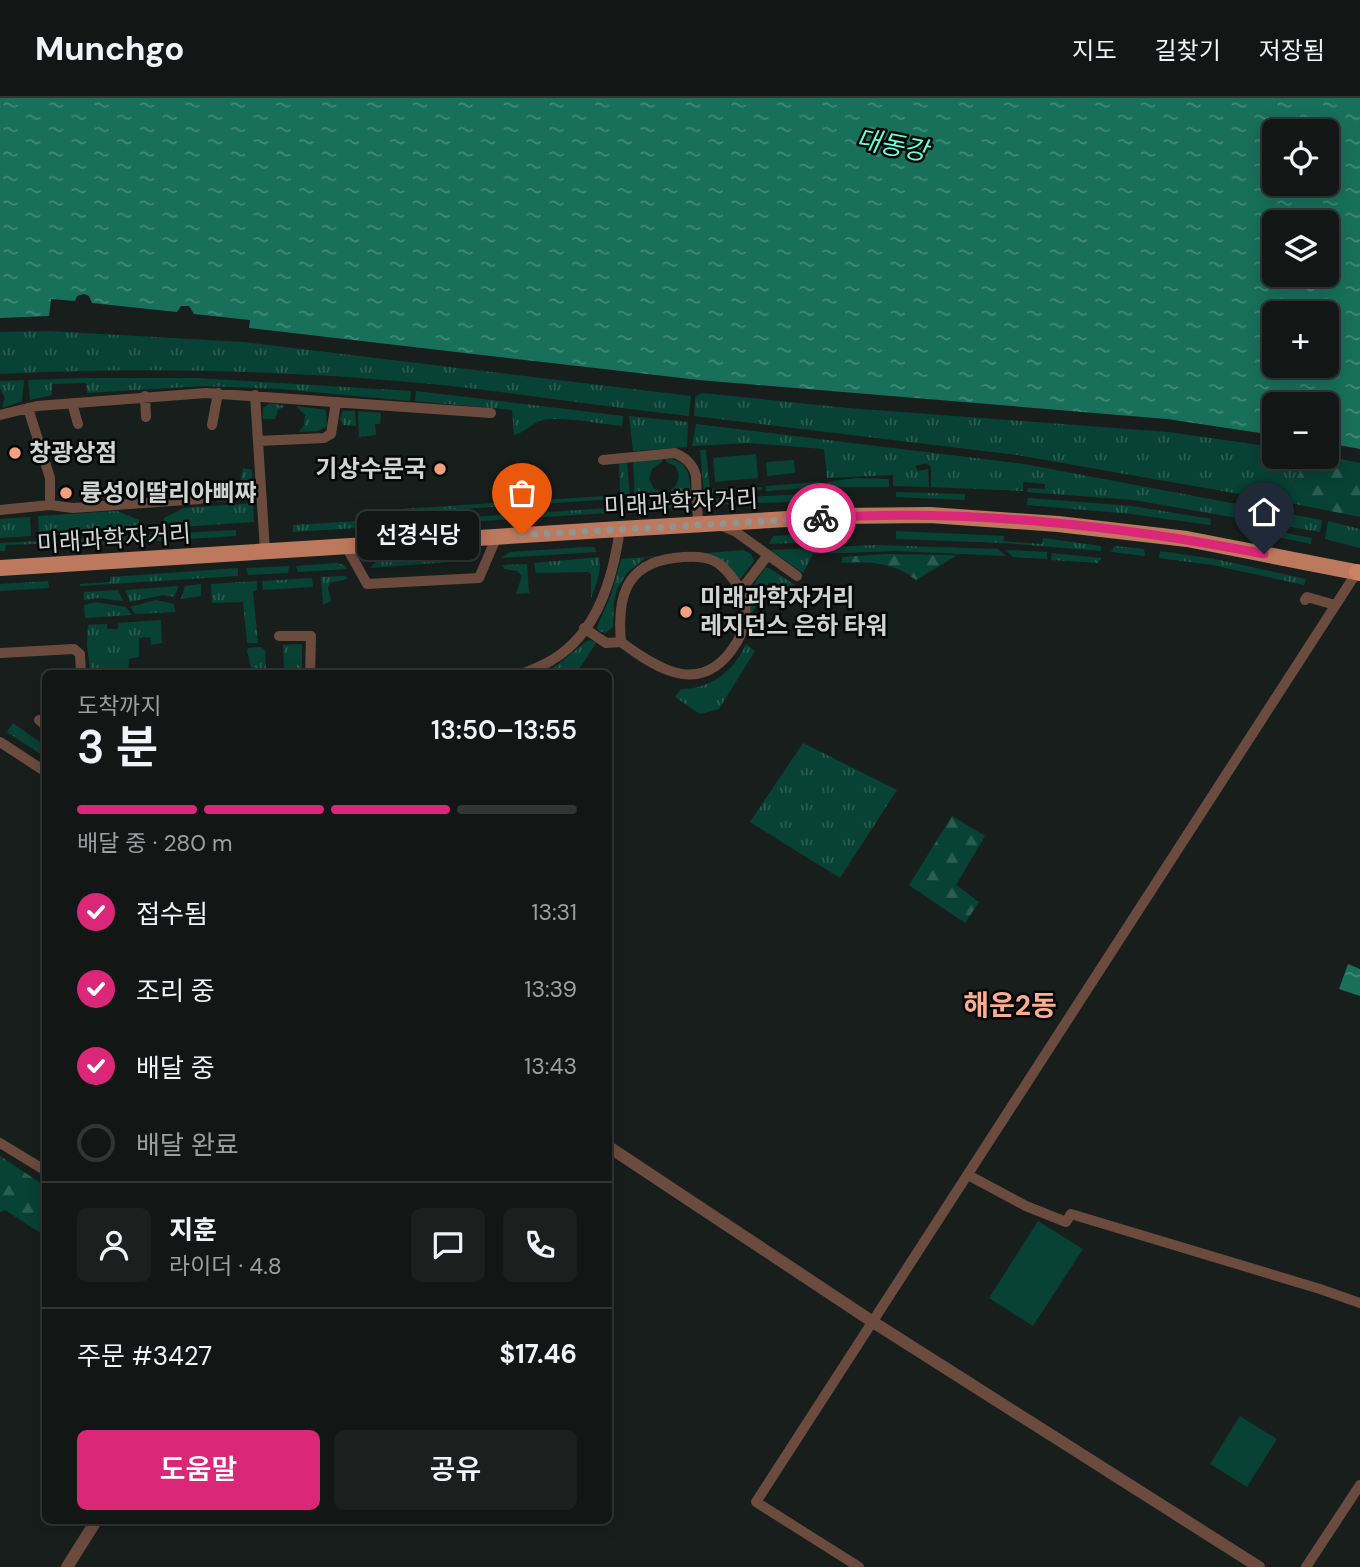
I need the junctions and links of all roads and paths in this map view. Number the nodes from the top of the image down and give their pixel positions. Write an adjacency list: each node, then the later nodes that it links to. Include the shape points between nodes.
1 (218, 393): 2 (street); 3 (street); 11 (street)
2 (256, 395): 4 (street); 12 (street)
3 (145, 396): 5 (street); 9 (street)
4 (336, 402): 7 (street); 12 (street, via 331,434 324,438)
5 (72, 403): 6 (street); 10 (street)
6 (27, 408): 8 (street); 15 (street, via 50,478)
7 (491, 413)
8 (0, 415)
9 (146, 417)
10 (78, 424)
11 (212, 425)
12 (258, 441): 22 (street)
13 (603, 460): 18 (street, via 675,453 684,457 694,469)
14 (200, 499): 15 (street, via 73,508)
15 (50, 505): 16 (street)
16 (0, 510)
17 (716, 524): 18 (main road, 미래과학자거리); 23 (street); 25 (main road, 미래과학자거리, via 930,515 1058,524 1186,538)
18 (698, 525): 19 (main road, 미래과학자거리)
19 (620, 529): 20 (main road, 미래과학자거리); 30 (street, via 609,583)
20 (497, 536): 21 (main road, 미래과학자거리); 21 (street, via 479,578 367,584)
21 (345, 546): 22 (main road, 미래과학자거리)
22 (265, 551): 24 (main road, 미래과학자거리)
23 (768, 555): 26 (street); 27 (street)
24 (0, 569)
25 (1359, 573): 29 (street)
26 (797, 576)
27 (741, 590): 32 (street, via 747,613 740,637 710,672 667,670); 32 (street, via 728,570 711,558 650,562 627,585 621,606)
28 (1305, 600): 29 (street)
29 (1335, 605): 42 (street)
30 (584, 628): 32 (street, via 606,643); 36 (street, via 554,659)
31 (279, 636): 35 (street, via 311,636)
32 (621, 642)
33 (0, 653): 34 (street, via 74,649 80,654)
34 (81, 670)
35 (310, 670)
36 (531, 670)
37 (0, 742): 38 (street)
38 (42, 769)
39 (0, 1143): 41 (street)
40 (612, 1149): 44 (street)
41 (42, 1169)
42 (968, 1175): 43 (street, via 1066,1222 1071,1214); 44 (street)
43 (1360, 1303)
44 (873, 1322): 48 (street, via 756,1502); 49 (street)
45 (1360, 1485): 50 (street)
46 (94, 1524): 47 (street)
47 (67, 1567)
48 (859, 1567)
49 (1259, 1567)
50 (1306, 1567)

